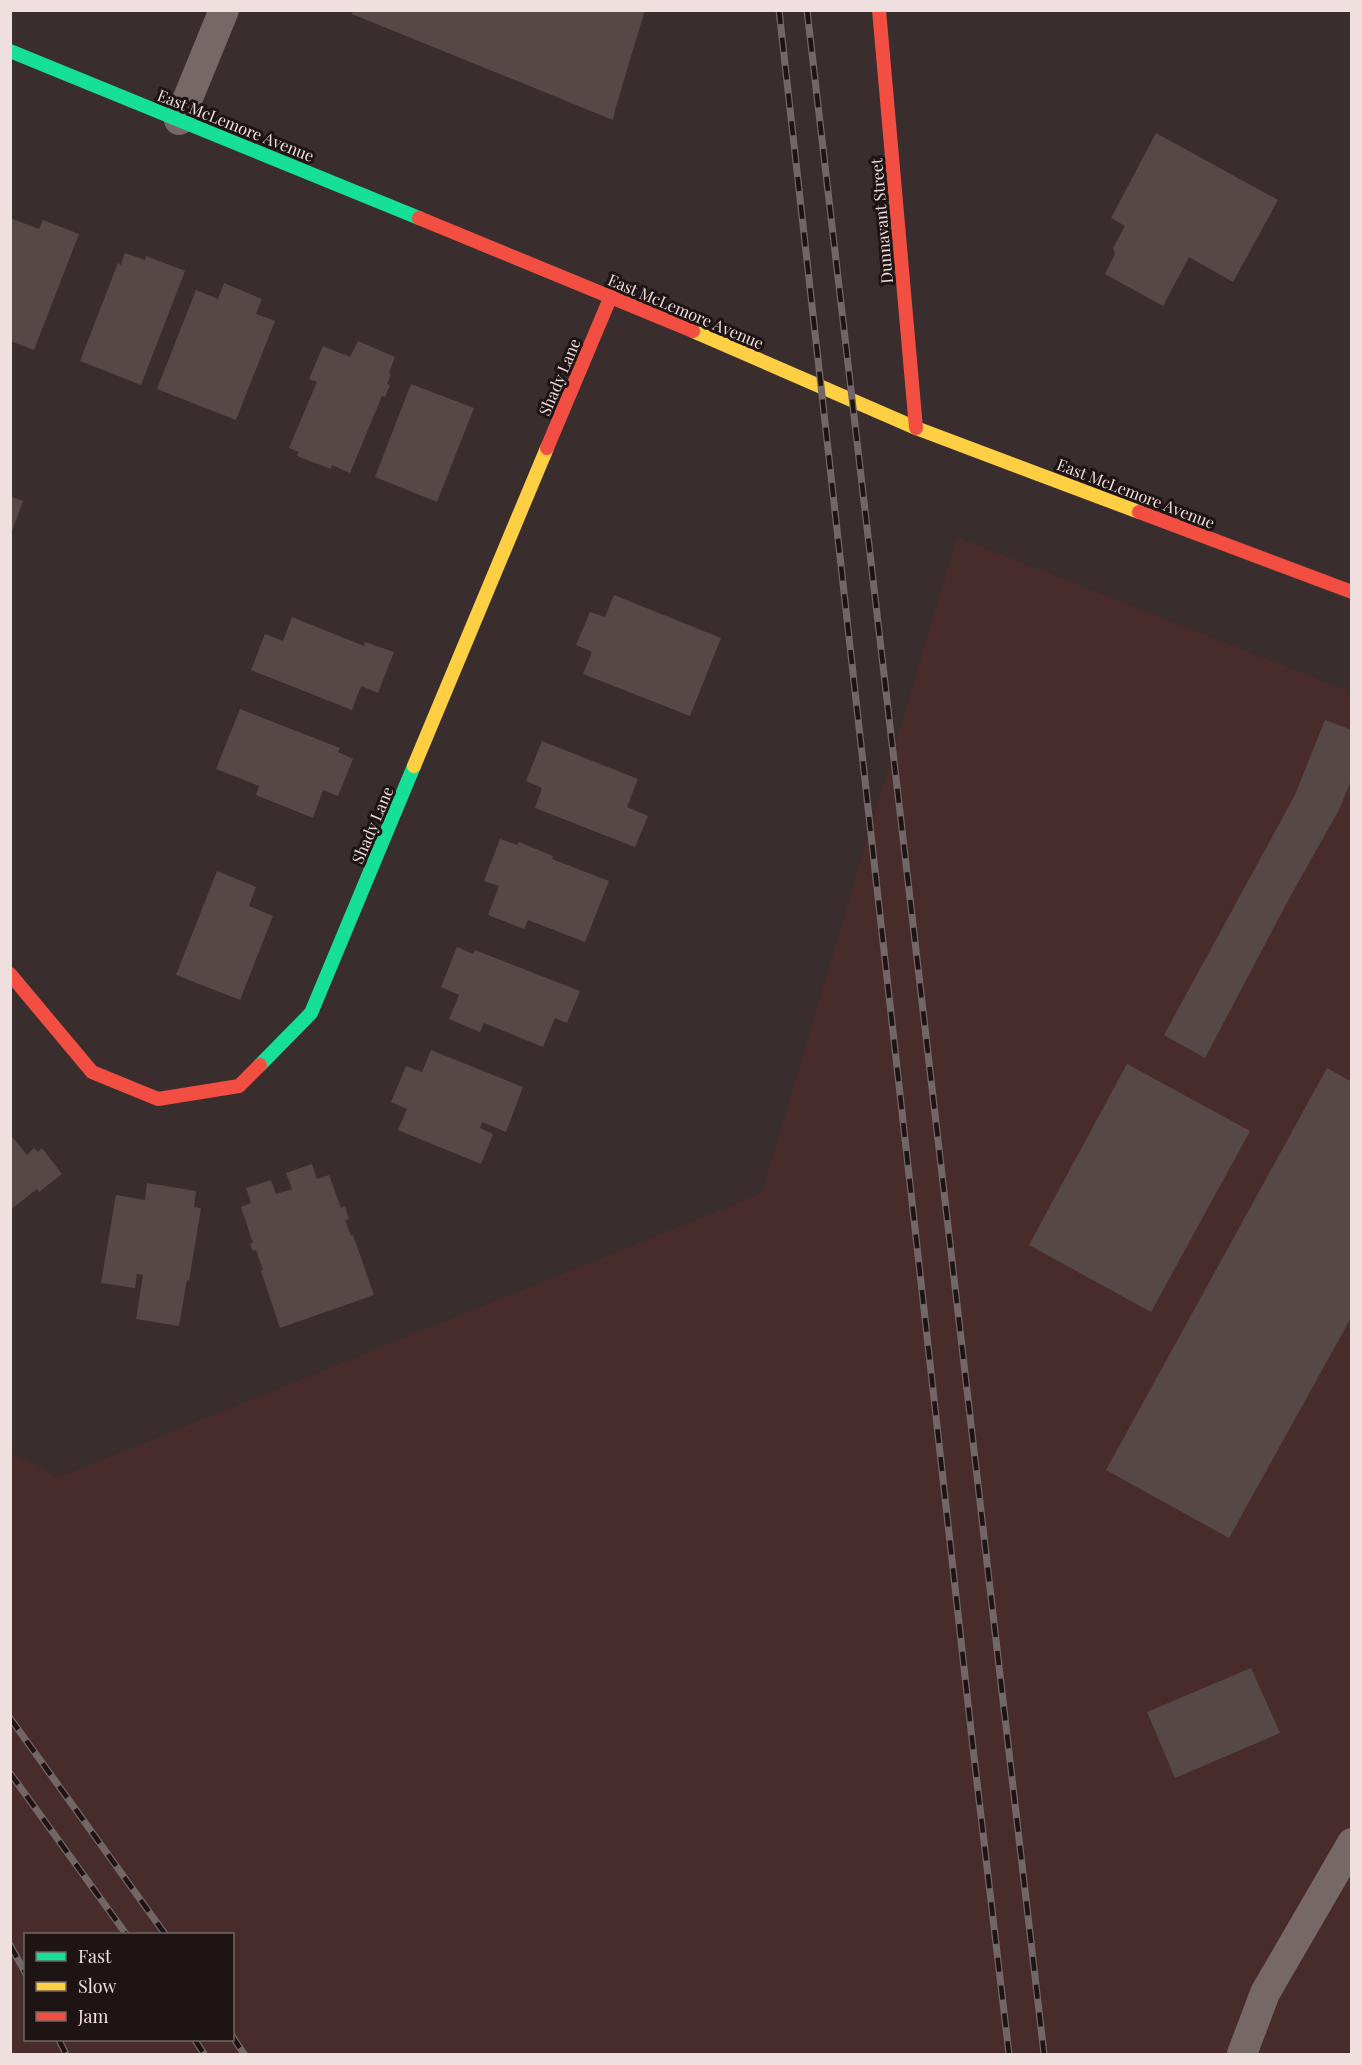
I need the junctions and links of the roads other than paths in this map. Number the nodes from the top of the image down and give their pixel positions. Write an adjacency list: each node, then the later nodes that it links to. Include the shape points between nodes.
1 (224, 10): 4 (lane)
2 (879, 10): 6 (street, Dunnavant Street)
3 (10, 51): 4 (street, East McLemore Avenue)
4 (178, 120): 5 (street, East McLemore Avenue)
5 (610, 296): 6 (street, East McLemore Avenue); 8 (street, Shady Lane, via 311,1013 239,1086 158,1099 92,1072)
6 (916, 428): 7 (street, East McLemore Avenue)
7 (1352, 592)
8 (10, 974)
9 (1352, 1843): 10 (lane, via 1265,1993)
10 (1242, 2055)

